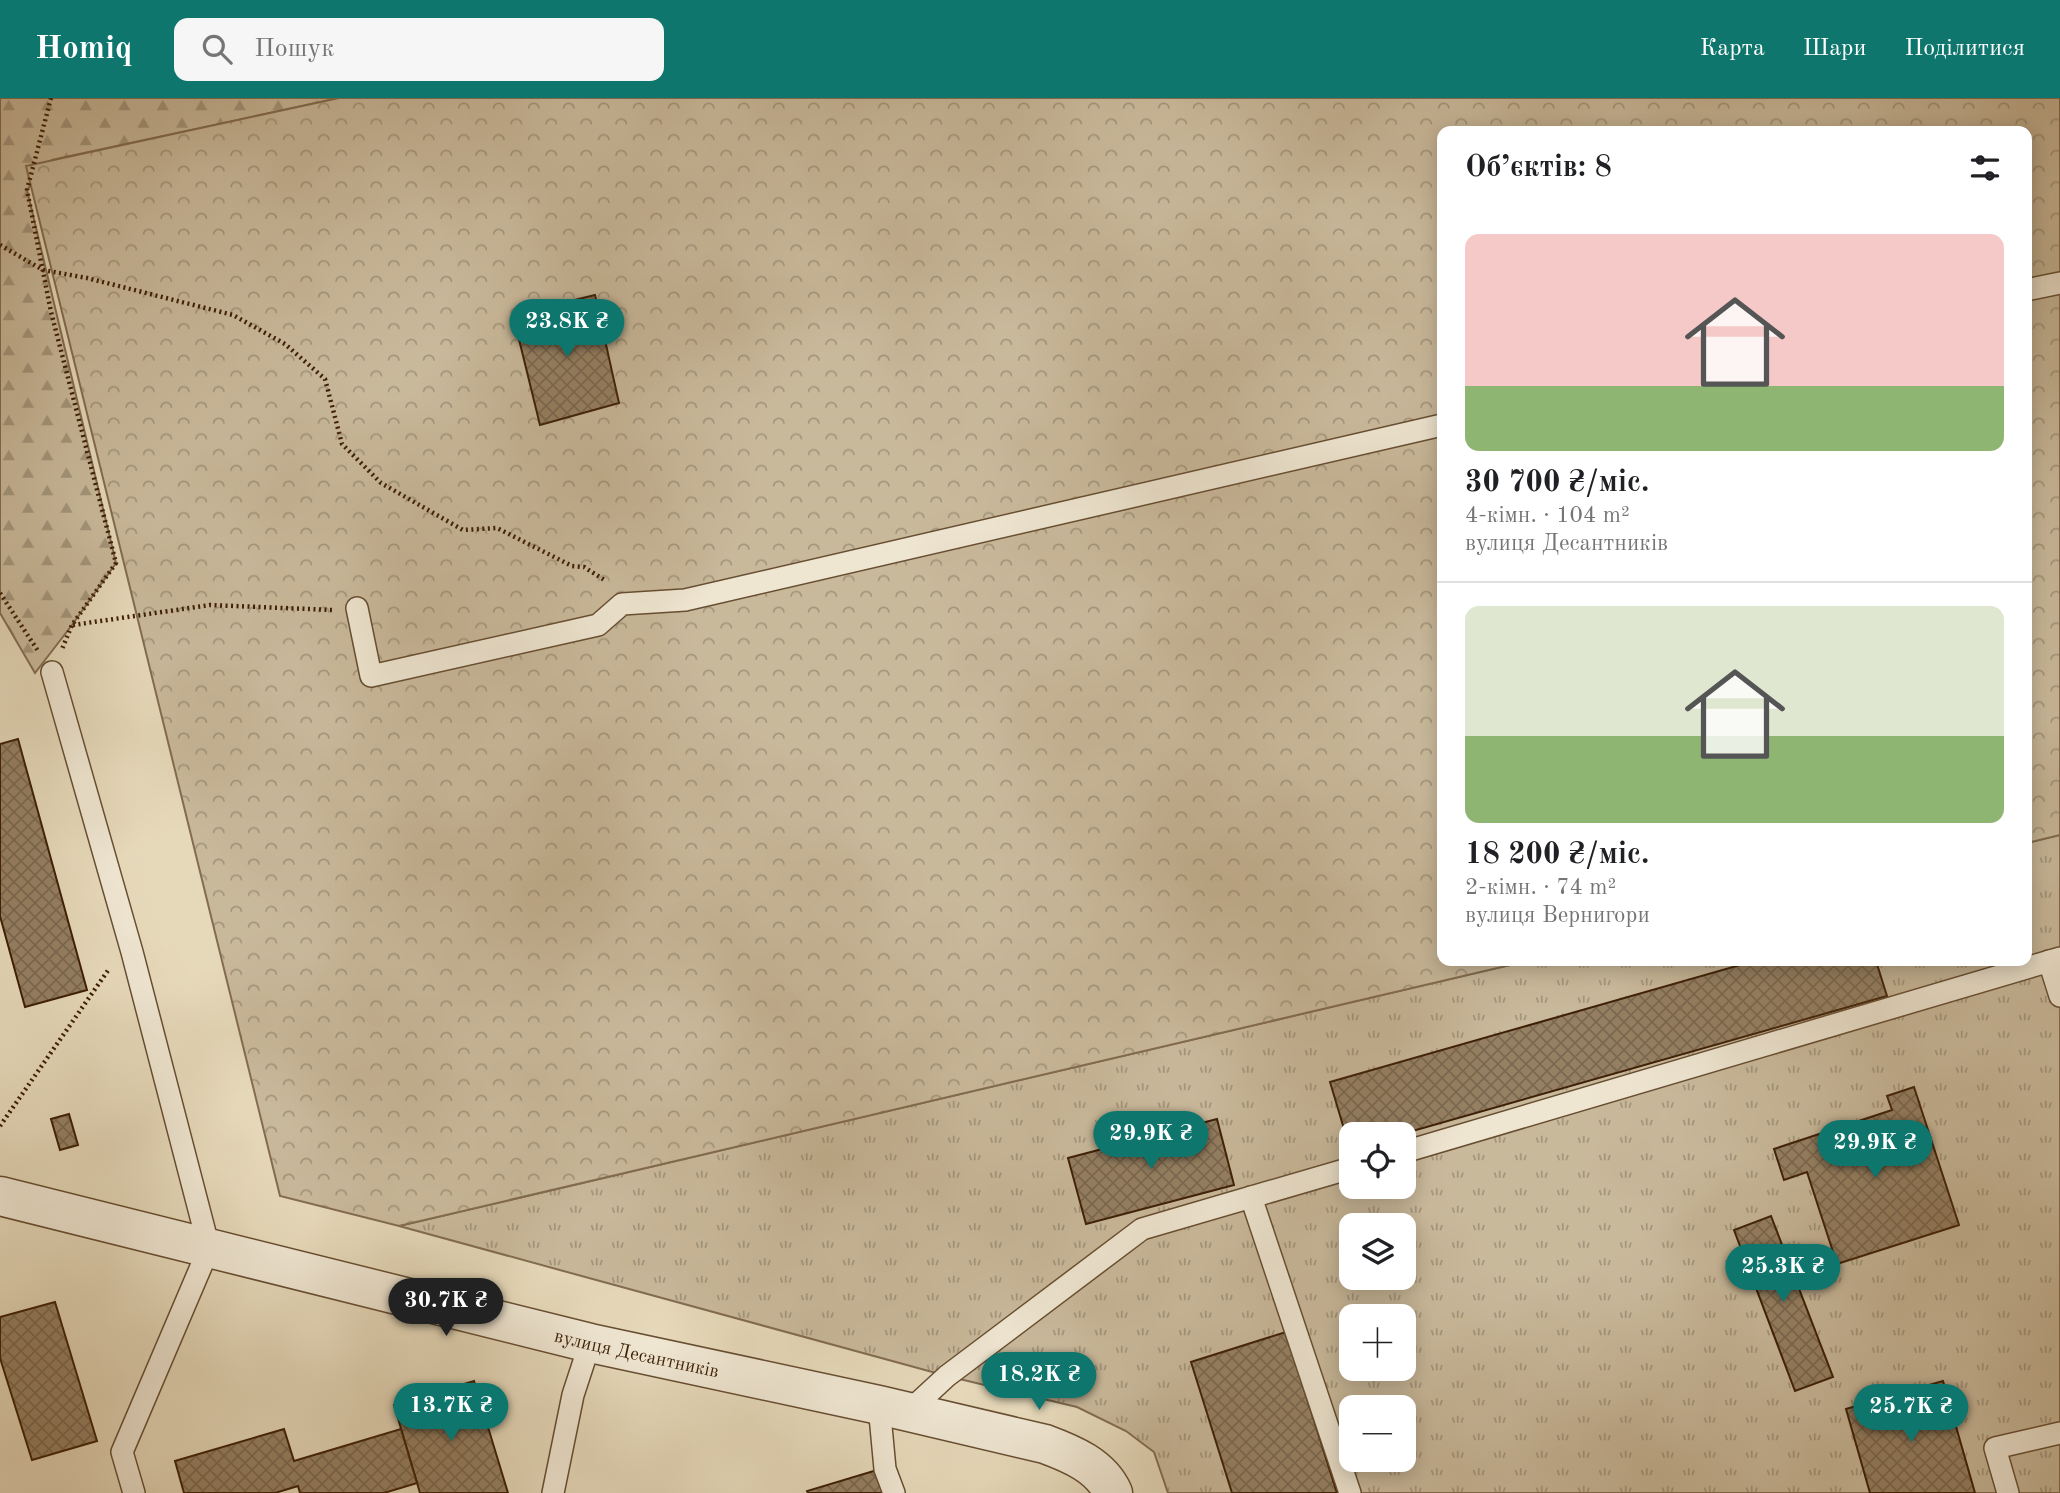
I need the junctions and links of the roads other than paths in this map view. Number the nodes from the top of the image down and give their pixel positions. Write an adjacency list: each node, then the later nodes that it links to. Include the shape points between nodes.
1 (2060, 283): 2 (lane)
2 (2032, 289)
3 (1437, 426): 4 (lane, via 685,600 622,604 598,625 371,676)
4 (357, 608)
5 (52, 673): 12 (lane)
6 (2055, 960): 7 (lane); 8 (lane)
7 (2060, 996)
8 (1416, 1148)
9 (1339, 1172): 11 (lane)
10 (0, 1196): 12 (street, вулиця Десантників)
11 (1251, 1198): 14 (lane, via 1142,1229 947,1376); 20 (lane)
12 (209, 1248): 13 (street, вулиця Десантників); 16 (lane, via 122,1452)
13 (590, 1342): 14 (street, вулиця Десантників); 17 (lane, via 573,1395)
14 (894, 1408): 18 (lane, via 885,1469); 19 (street, вулиця Десантників, via 1045,1444 1088,1464 1108,1481)
15 (2060, 1433): 21 (lane, via 1995,1448)
16 (134, 1493)
17 (553, 1493)
18 (894, 1493)
19 (1113, 1493)
20 (1350, 1493)
21 (2008, 1493)

